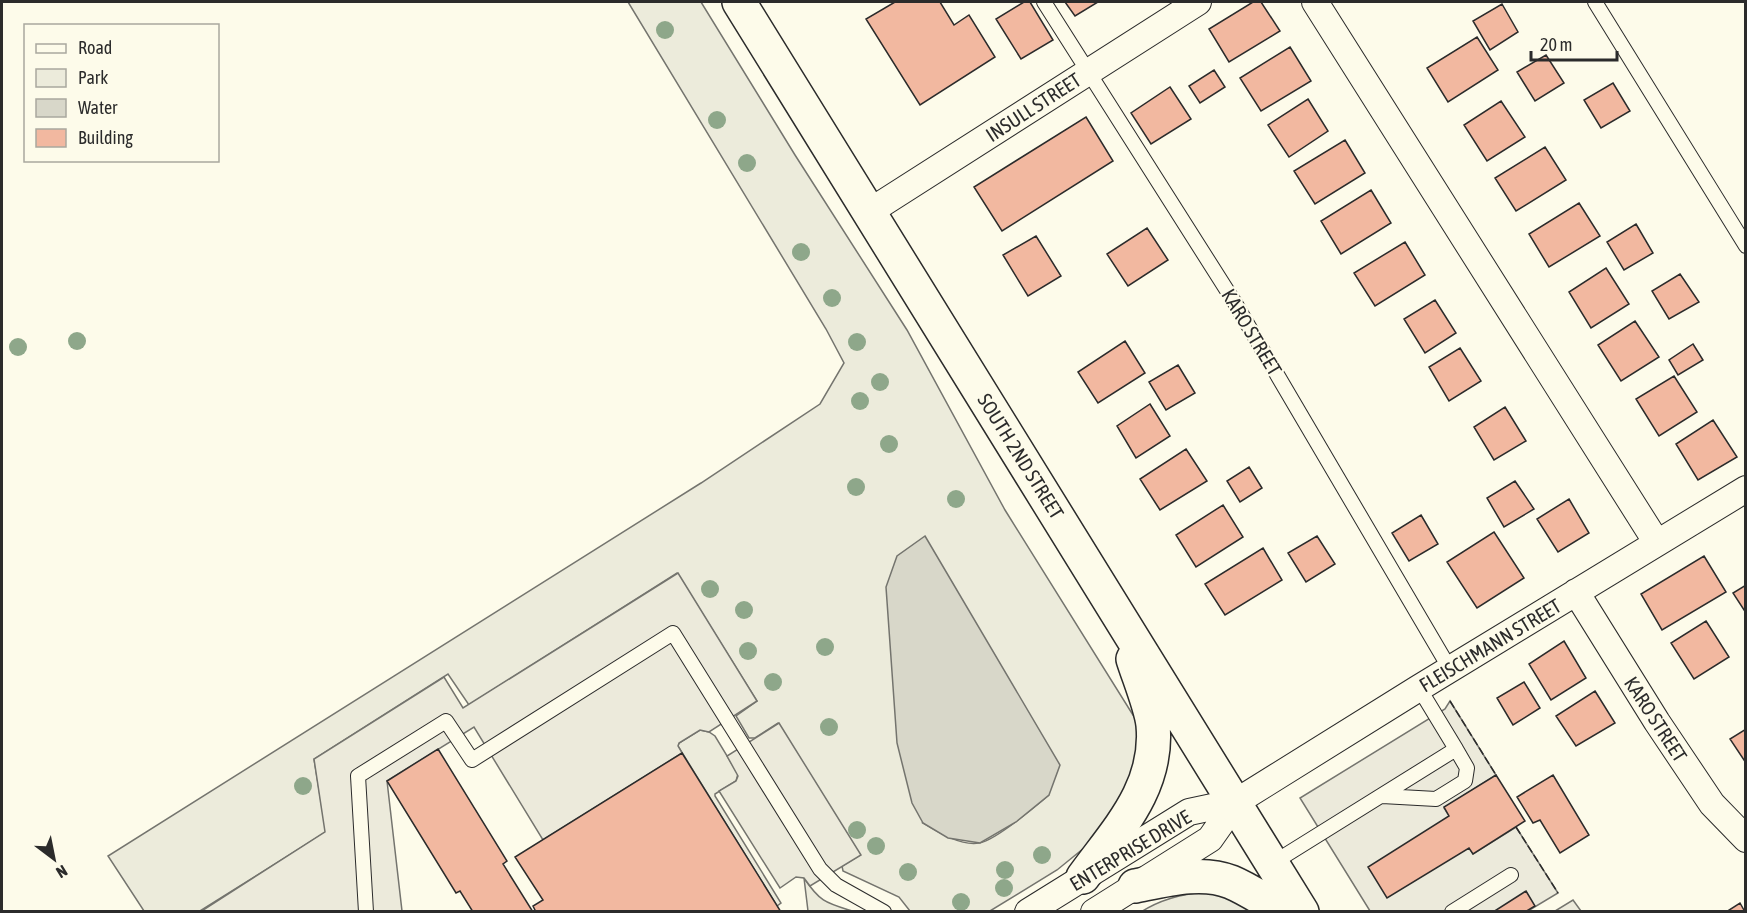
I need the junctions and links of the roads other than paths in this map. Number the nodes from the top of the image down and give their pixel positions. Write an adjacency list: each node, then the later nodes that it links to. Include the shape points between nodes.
1 (739, 2): 7 (main road, SOUTH 2ND STREET)
2 (1044, 2): 6 (lane, KARO STREET)
3 (1198, 2): 6 (street, INSULL STREET)
4 (1315, 2): 10 (street)
5 (1595, 2): 8 (lane)
6 (1088, 72): 7 (street, INSULL STREET); 13 (lane, KARO STREET, via 1235,303)
7 (869, 212): 12 (main road, SOUTH 2ND STREET)
8 (1746, 246)
9 (1746, 489): 10 (street, FLEISCHMANN STREET)
10 (1657, 543): 11 (street, FLEISCHMANN STREET)
11 (1576, 592): 13 (street, FLEISCHMANN STREET); 18 (street, KARO STREET, via 1712,804)
12 (1119, 614): 17 (main road, SOUTH 2ND STREET); 21 (main road, via 1153,724 1153,751 1138,801)
13 (1450, 669): 14 (street, FLEISCHMANN STREET)
14 (1419, 688): 15 (lane); 17 (street, FLEISCHMANN STREET)
15 (1456, 749): 16 (lane); 16 (lane, via 1467,768 1465,781 1436,799)
16 (1382, 796): 19 (lane)
17 (1236, 802): 19 (main road, SOUTH 2ND STREET); 21 (street, ENTERPRISE DRIVE, via 1189,812); 22 (street, ENTERPRISE DRIVE, via 1210,839)
18 (1746, 839)
19 (1273, 863): 28 (main road, SOUTH 2ND STREET)
20 (1511, 875): 29 (lane)
21 (1083, 877): 25 (street, ENTERPRISE DRIVE)
22 (1135, 886): 26 (street, ENTERPRISE DRIVE); 27 (main road, via 1206,876 1230,882)
23 (366, 912): 24 (lane, via 358,776 446,721 472,760 673,633 820,869 836,885)
24 (884, 912)
25 (1028, 912)
26 (1094, 912)
27 (1284, 912)
28 (1302, 912)
29 (1452, 912)

